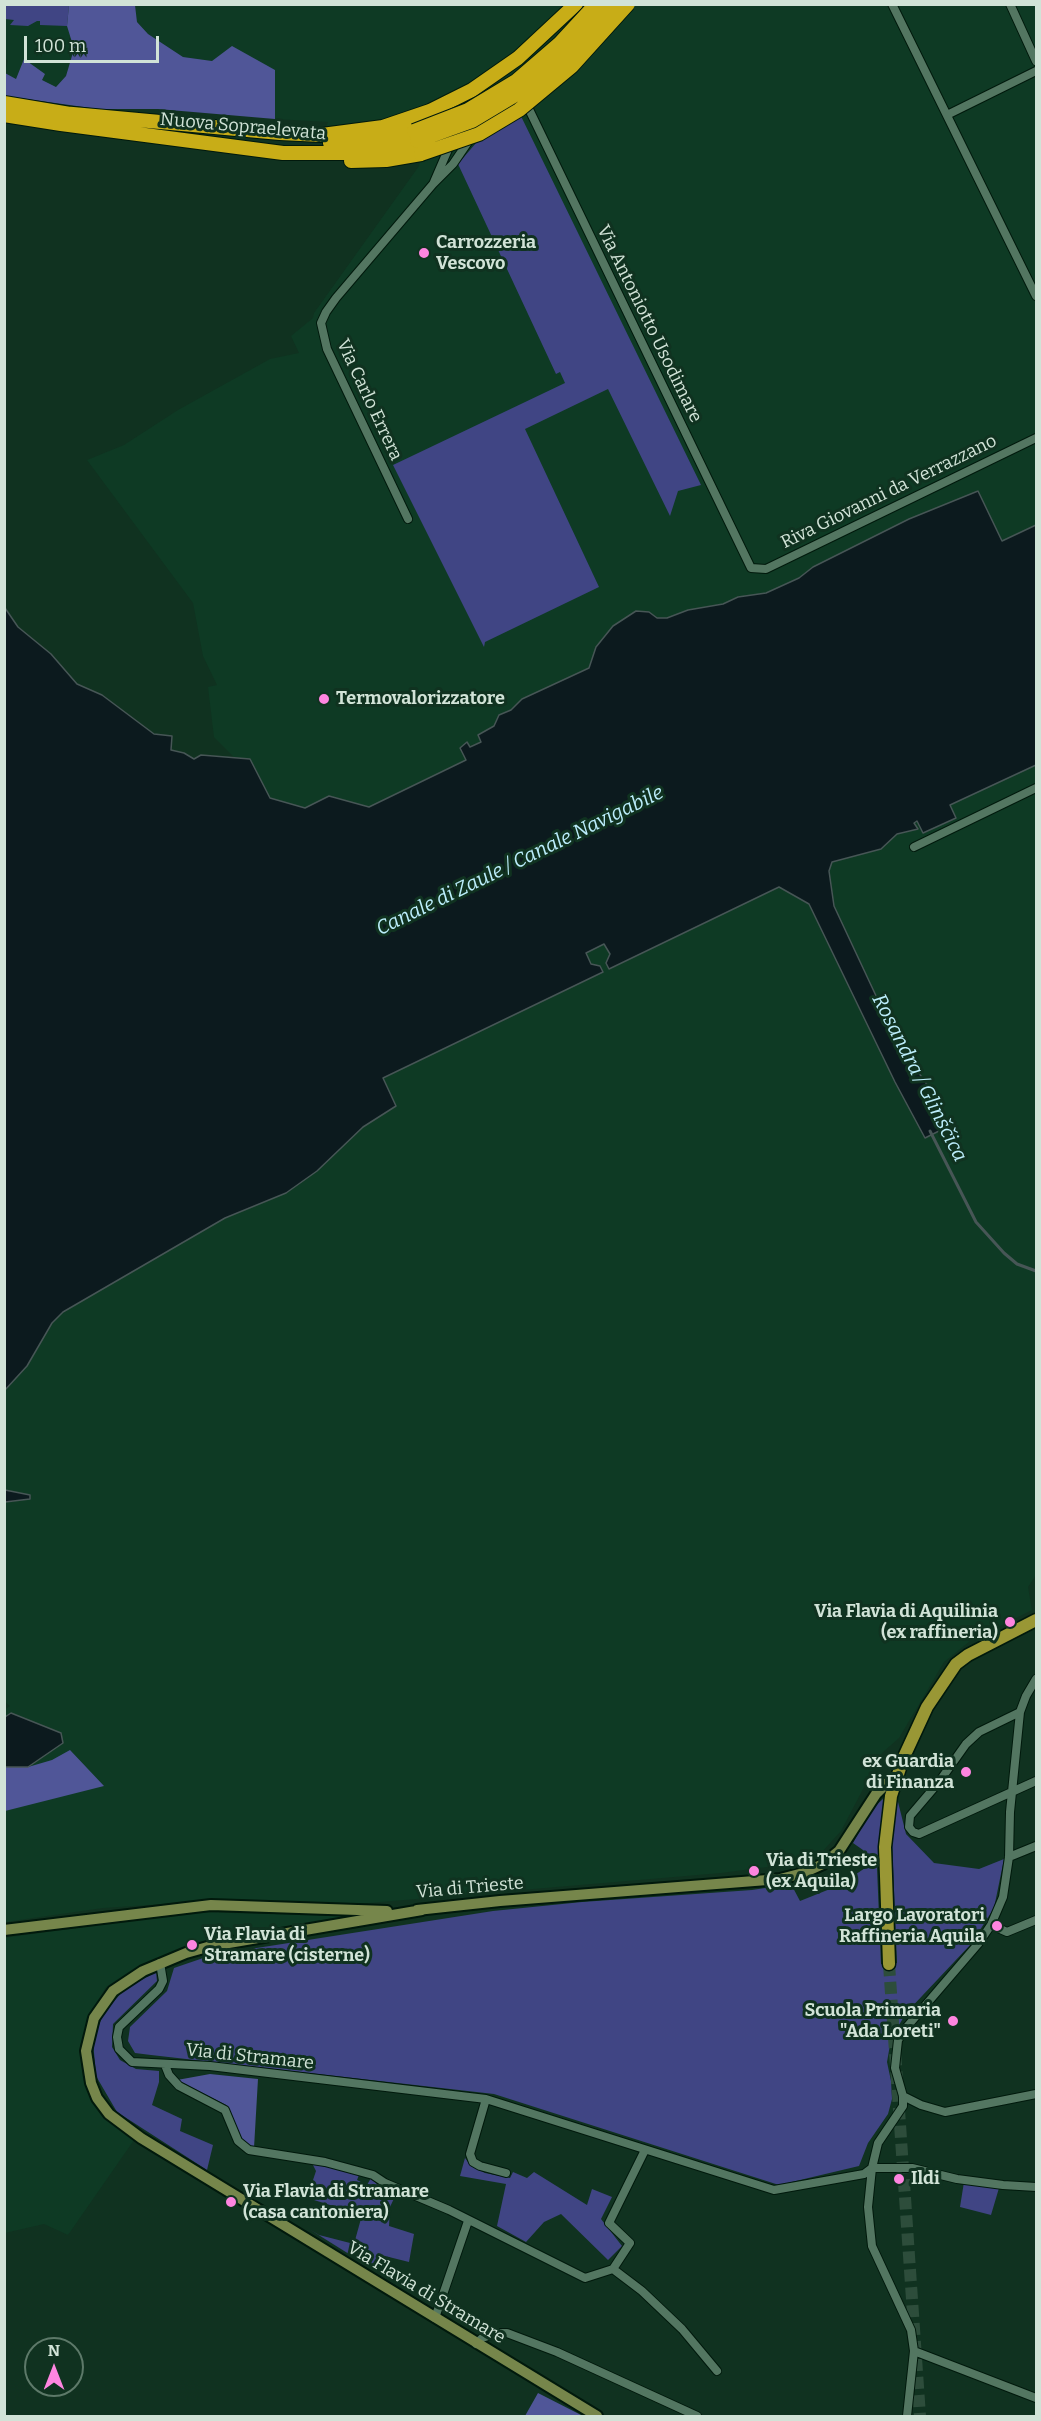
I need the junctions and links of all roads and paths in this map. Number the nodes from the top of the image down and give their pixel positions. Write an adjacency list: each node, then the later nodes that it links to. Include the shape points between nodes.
1 (576, 4): 13 (highway, via 495,75 450,102 383,127 322,135)
2 (592, 4): 10 (street, Via Carlo Errera, via 546,51)
3 (597, 4): 16 (highway, Nuova Sopraelevata, bridge, via 561,43 516,81)
4 (612, 4): 11 (street, Via Carlo Errera, via 550,69); 16 (highway, Nuova Sopraelevata, bridge, via 568,51 522,91 472,121)
5 (628, 4): 16 (highway, bridge, via 572,66 519,110 479,134)
6 (892, 4): 15 (street)
7 (1010, 4): 8 (street)
8 (1036, 61)
9 (1035, 72): 15 (street)
10 (512, 76): 11 (street, via 509,87); 11 (street, via 524,79); 17 (street, Via Carlo Errera, via 467,117)
11 (520, 90): 17 (street, Via Carlo Errera, via 479,126 453,164); 21 (street, Via Antoniotto Usodimare, via 748,566)
12 (4, 103): 13 (highway, Nuova Sopraelevata)
13 (62, 113): 16 (highway, Nuova Sopraelevata, via 295,142 383,138)
14 (4, 115): 16 (highway, Nuova Sopraelevata, via 354,161 386,160)
15 (947, 115): 18 (street)
16 (417, 142)
17 (433, 184): 20 (street, Via Carlo Errera, via 336,298 321,324 327,349)
18 (1036, 296)
19 (1036, 438): 21 (street, Riva Giovanni da Verrazzano, via 766,569)
20 (408, 519)
21 (754, 570)
22 (1036, 788): 23 (street)
23 (914, 847)
24 (1036, 1620): 27 (main road, via 956,1664 927,1707)
25 (1036, 1679): 26 (street)
26 (1020, 1712): 29 (street); 29 (street, via 979,1732 966,1744 910,1816 909,1827 919,1834)
27 (895, 1779): 32 (street, Via di Trieste, via 876,1794 839,1851 803,1873 780,1879); 37 (main road, via 885,1847)
28 (1036, 1781): 29 (street)
29 (1012, 1793): 31 (street)
30 (1036, 1846): 31 (street)
31 (1009, 1857): 34 (street, via 1003,1897)
32 (422, 1910): 35 (street, Via di Trieste, via 211,1905); 36 (street, Via Flavia di Stramare, via 211,1946)
33 (1036, 1920): 34 (street, via 1007,1932)
34 (991, 1925): 40 (street, via 898,2040 895,2068)
35 (4, 1930)
36 (160, 1963): 38 (street, Via di Stramare, via 163,1981 159,1989 119,2027 117,2037 119,2049 132,2062); 48 (street, Via Flavia di Stramare, via 126,1980 94,2018 88,2037 88,2066 97,2098 109,2114 141,2138)
37 (889, 1964)
38 (165, 2065): 41 (street, Via di Stramare, via 210,2066); 46 (street, via 179,2085 225,2110 238,2140 249,2150 326,2162 373,2175)
39 (1036, 2094): 40 (street, via 945,2112)
40 (903, 2096): 43 (street, via 897,2118 878,2143)
41 (486, 2099): 42 (street, Via di Stramare); 44 (street, via 470,2154 480,2166)
42 (645, 2150): 43 (street, Via di Stramare, via 774,2190 864,2174); 47 (street, via 609,2223 630,2243)
43 (872, 2168): 45 (street, Via di Stramare, via 912,2168 957,2179); 50 (street, via 868,2207 872,2246 911,2330)
44 (506, 2173)
45 (1036, 2187)
46 (468, 2221): 47 (street, via 585,2278); 48 (street)
47 (613, 2270): 51 (street, via 682,2328)
48 (435, 2318): 49 (street, Via Flavia di Stramare)
49 (476, 2344): 53 (street, Via Flavia di Stramare); 54 (street, via 482,2338 507,2333)
50 (914, 2351): 52 (street); 55 (street)
51 (717, 2371)
52 (1036, 2398)
53 (597, 2416)
54 (697, 2416)
55 (907, 2416)

